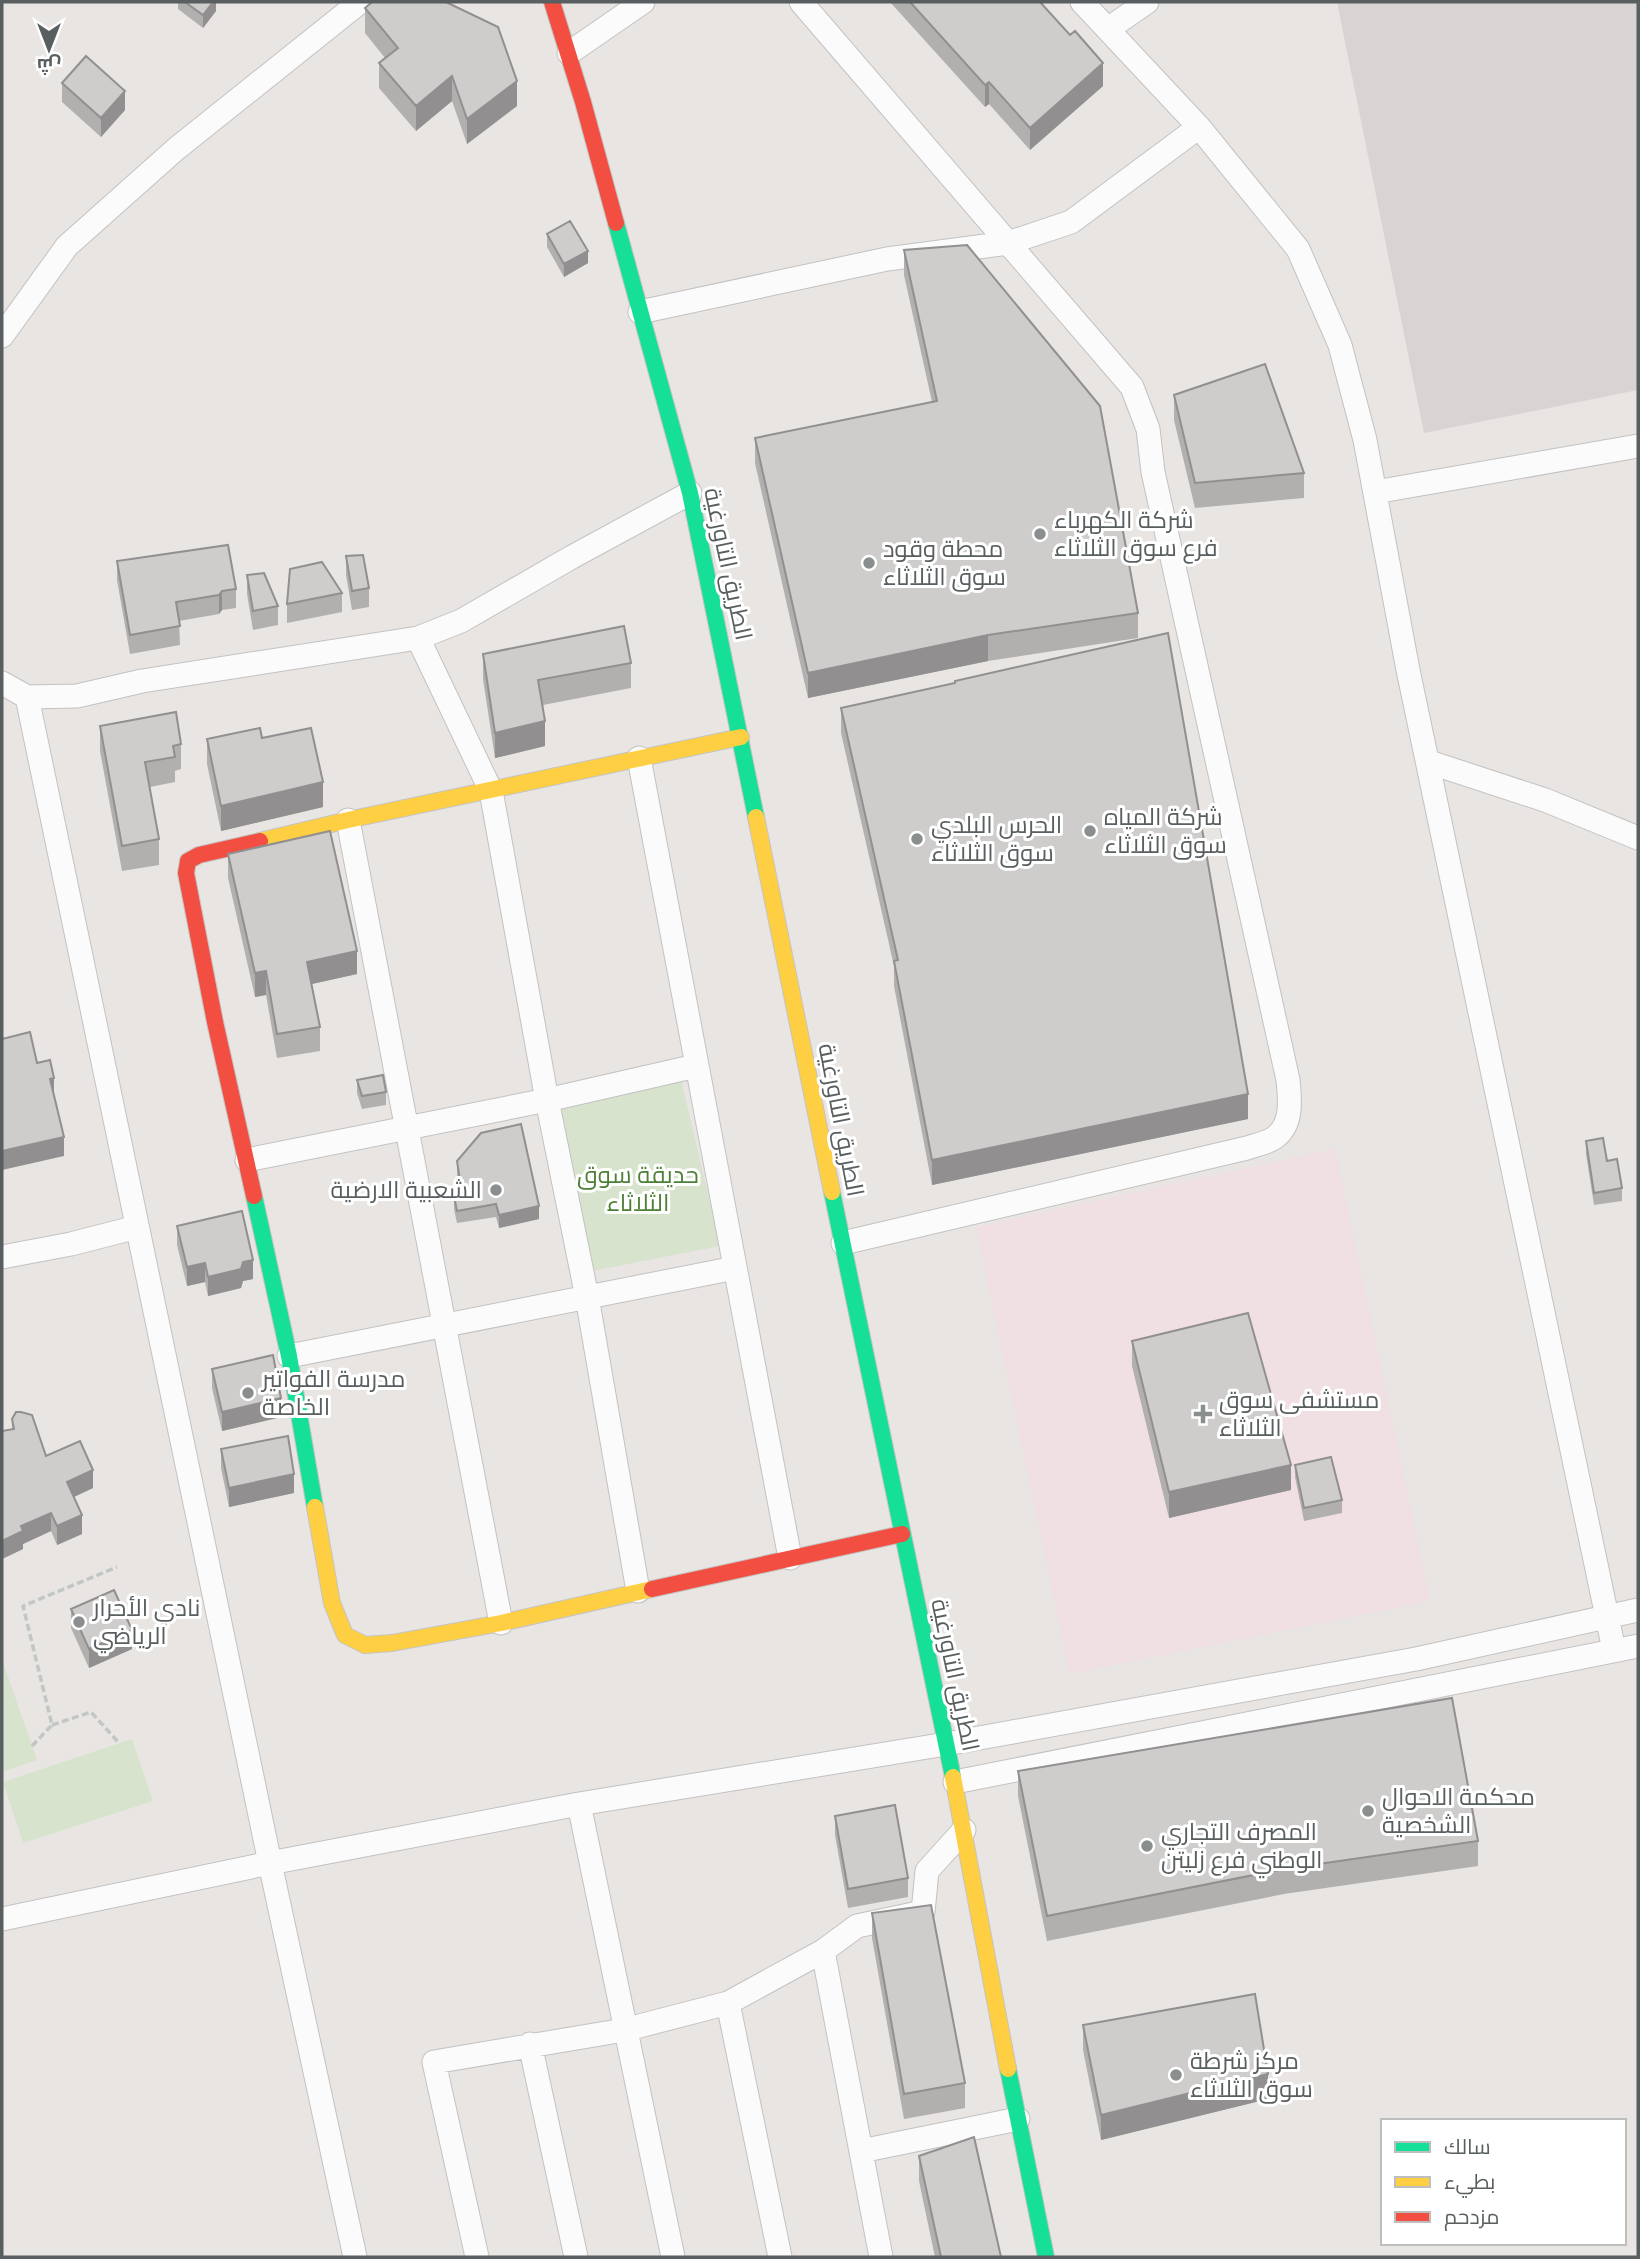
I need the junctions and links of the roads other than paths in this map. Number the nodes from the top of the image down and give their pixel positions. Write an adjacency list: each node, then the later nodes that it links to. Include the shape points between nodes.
1 (360, 2): 12 (street, via 176,149 67,246)
2 (552, 2): 8 (street, الطريق التاورغية)
3 (643, 2): 8 (street)
4 (801, 2): 10 (street)
5 (1082, 2): 7 (street)
6 (1147, 2): 7 (street)
7 (1108, 29): 9 (street)
8 (569, 53): 11 (street, الطريق التاورغية)
9 (1199, 127): 10 (street, via 1071,222); 14 (street, via 1298,249 1340,345)
10 (1008, 243): 11 (street, via 887,258); 30 (street, via 1132,387 1148,429 1153,472 1288,1080 1290,1108 1286,1125 1274,1138 1247,1148)
11 (640, 312): 15 (street, الطريق التاورغية)
12 (2, 336)
13 (1638, 446): 14 (street)
14 (1375, 492): 21 (street)
15 (690, 493): 16 (street, via 461,621); 19 (street, الطريق التاورغية)
16 (418, 638): 18 (street, via 142,681 77,696); 22 (street)
17 (2, 683): 18 (street)
18 (27, 697): 29 (street)
19 (741, 737): 20 (street); 30 (street, الطريق التاورغية)
20 (639, 758): 22 (street); 25 (street)
21 (1429, 762): 24 (street, via 1545,800); 40 (street)
22 (491, 791): 23 (street); 26 (street)
23 (348, 820): 27 (street); 28 (street, via 188,861 186,873 215,1022)
24 (1638, 838)
25 (696, 1066): 26 (street); 32 (street)
26 (547, 1101): 27 (street); 33 (street)
27 (407, 1127): 28 (street); 34 (street)
28 (247, 1160): 35 (street)
29 (137, 1227): 31 (street); 48 (street)
30 (843, 1243): 36 (street, الطريق التاورغية)
31 (2, 1256)
32 (735, 1268): 33 (street); 37 (street)
33 (587, 1297): 34 (street); 38 (street)
34 (444, 1326): 35 (street); 41 (street)
35 (289, 1356): 41 (street, via 331,1603 345,1635 365,1644 392,1643)
36 (902, 1534): 37 (street); 44 (street, الطريق التاورغية)
37 (790, 1558): 38 (street)
38 (638, 1591): 41 (street)
39 (1638, 1610): 40 (street)
40 (1607, 1616): 43 (street); 44 (street, via 1416,1660)
41 (501, 1623)
42 (1638, 1646): 43 (street)
43 (1614, 1650): 45 (street)
44 (946, 1744): 45 (street, الطريق التاورغية); 46 (street)
45 (955, 1782): 47 (street, الطريق التاورغية)
46 (579, 1804): 48 (street); 52 (street)
47 (964, 1830): 50 (street, via 927,1871 923,1912 857,1926); 54 (street, الطريق التاورغية)
48 (270, 1863): 49 (street); 56 (street)
49 (2, 1919)
50 (823, 1951): 51 (street); 55 (street)
51 (728, 2003): 52 (street); 60 (street)
52 (624, 2030): 53 (street); 59 (street)
53 (530, 2044): 57 (street, via 434,2062); 58 (street)
54 (1018, 2119): 55 (street); 62 (street, الطريق التاورغية)
55 (861, 2151): 61 (street)
56 (355, 2257)
57 (477, 2257)
58 (576, 2257)
59 (673, 2257)
60 (780, 2257)
61 (881, 2257)
62 (1046, 2257)

